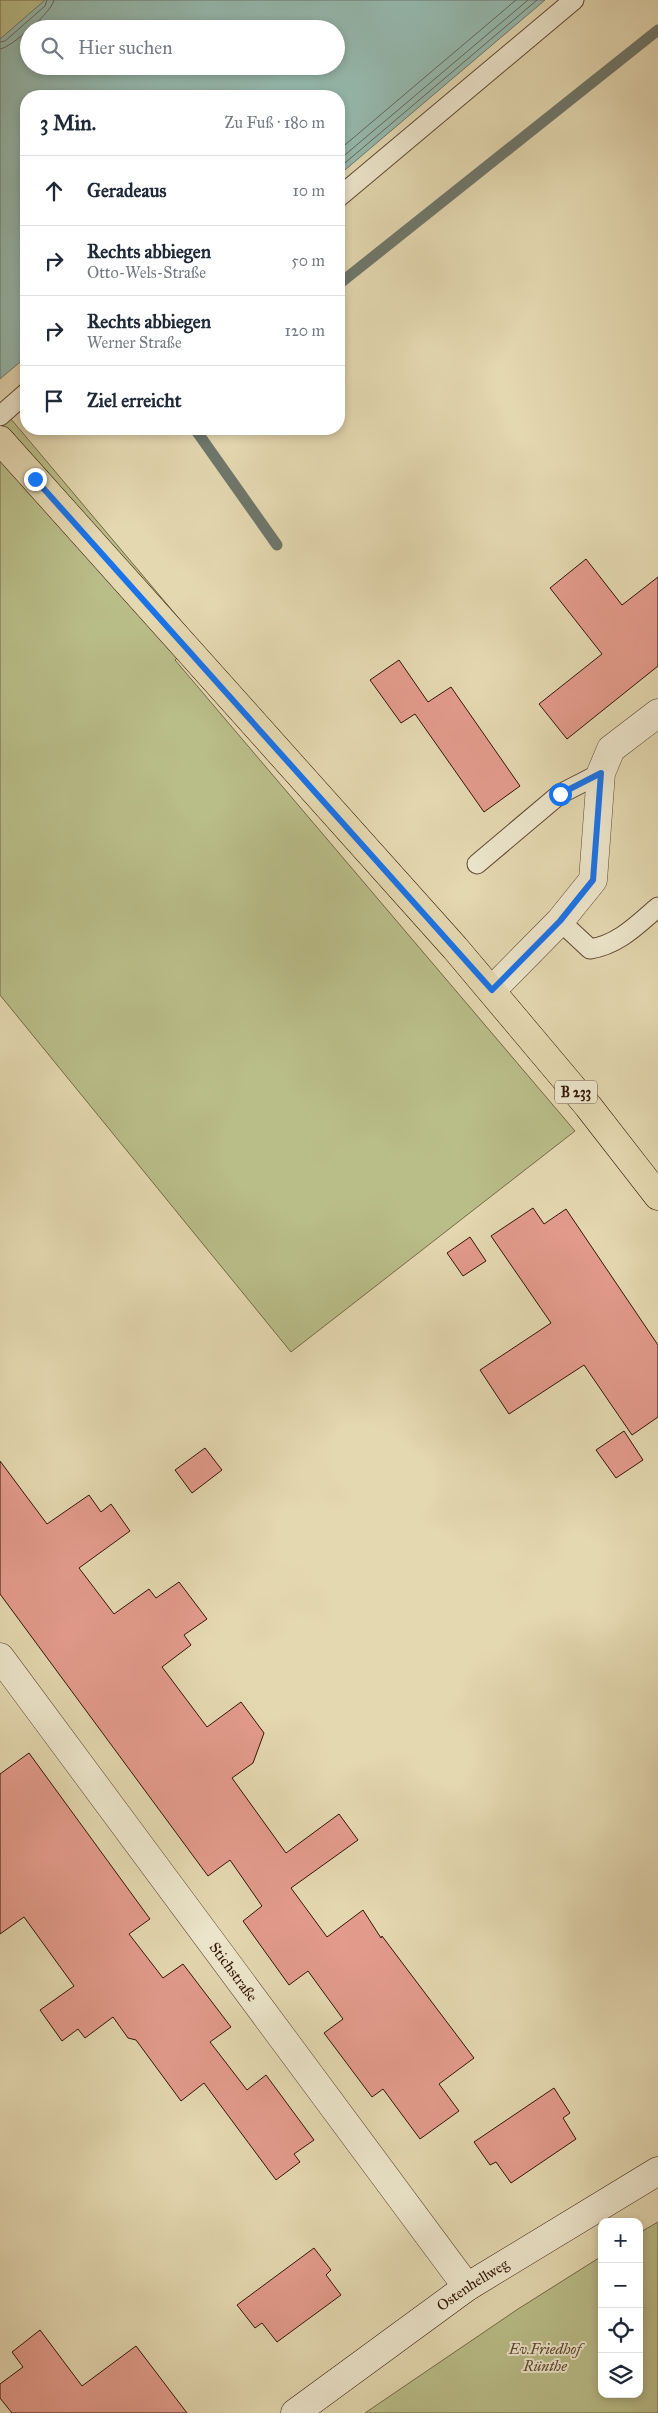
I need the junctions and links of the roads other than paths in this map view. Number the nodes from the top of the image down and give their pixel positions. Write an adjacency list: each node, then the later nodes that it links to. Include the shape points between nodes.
1 (574, 0): 2 (lane)
2 (345, 192)
3 (20, 398): 4 (lane)
4 (0, 416)
5 (5, 445): 11 (main road, B 233)
6 (658, 714): 7 (street, via 611,749)
7 (601, 773): 8 (lane, via 560,794); 10 (street, via 593,880)
8 (477, 864)
9 (658, 907): 10 (lane, via 606,947 590,949)
10 (560, 921): 11 (street)
11 (492, 990): 12 (main road, B 233)
12 (658, 1196)
13 (0, 1658): 15 (street, Stichstraße)
14 (658, 2171): 15 (street, Ostenhellweg)
15 (467, 2287): 16 (street, Ostenhellweg)
16 (295, 2413)

